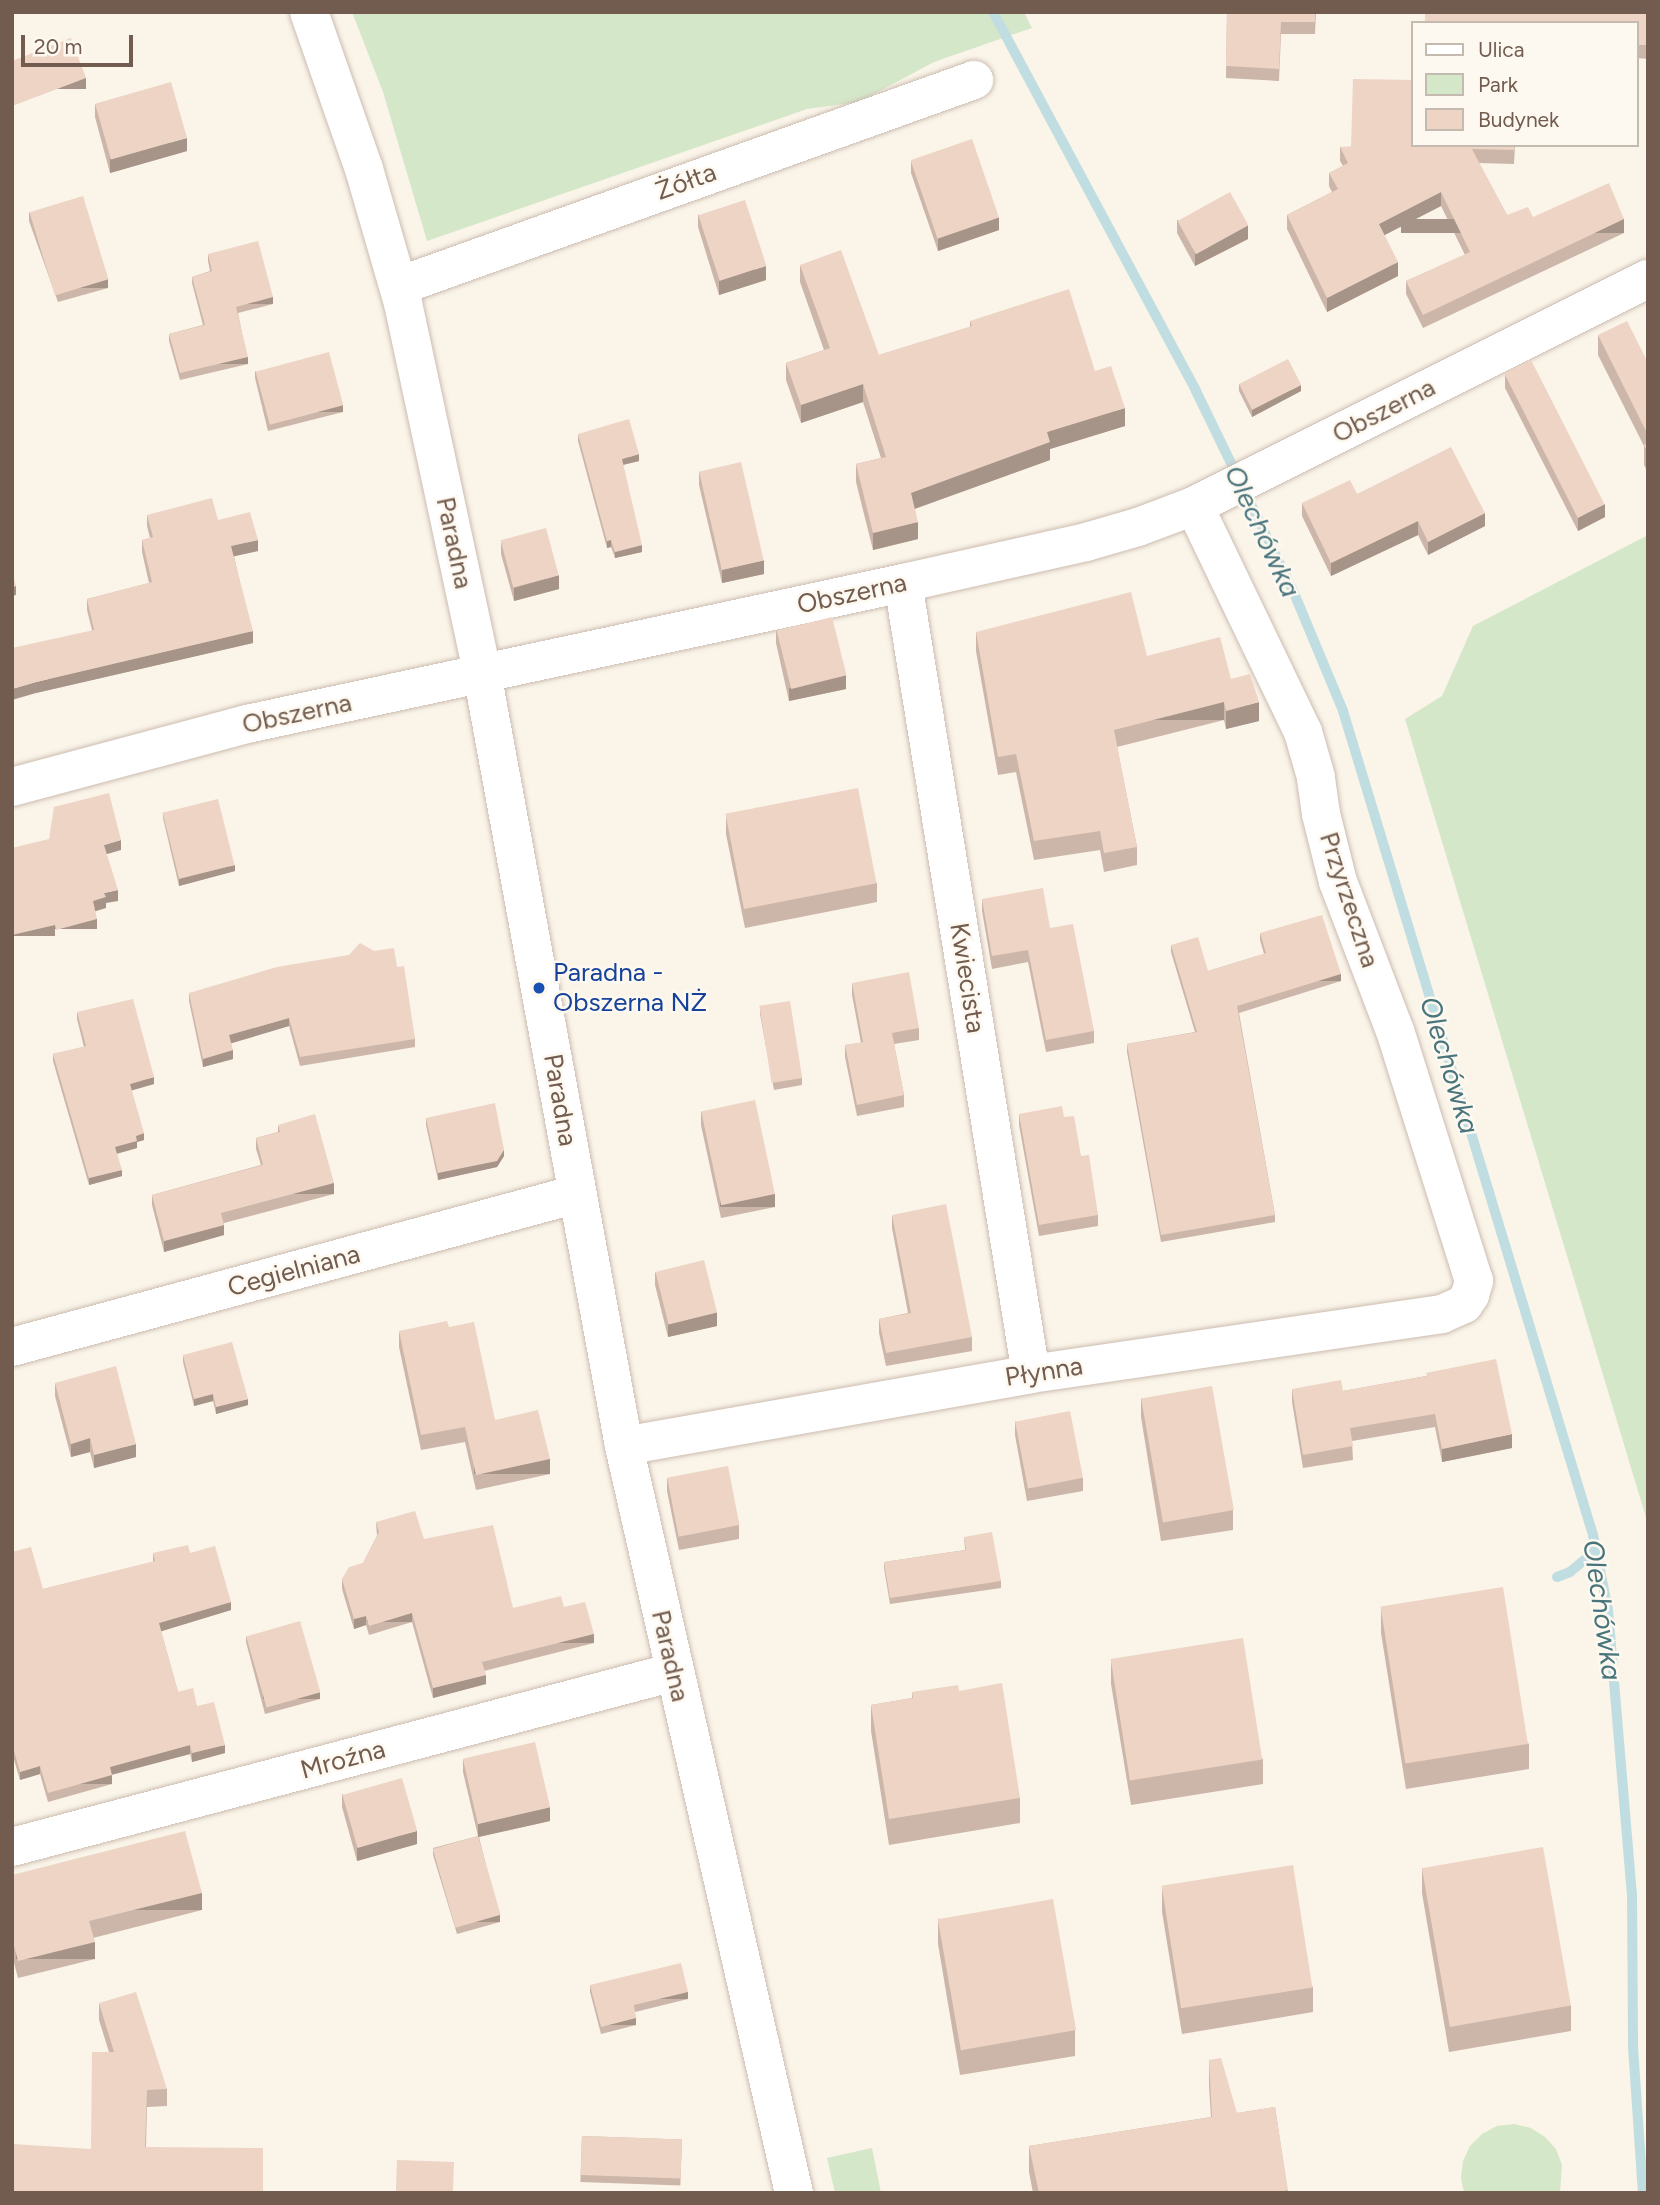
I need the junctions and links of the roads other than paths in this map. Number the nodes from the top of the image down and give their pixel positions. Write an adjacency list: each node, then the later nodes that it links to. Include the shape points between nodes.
1 (309, 12): 4 (street, Paradna, via 341,97)
2 (974, 80): 4 (street, Żółta)
3 (1648, 279): 5 (street, Obszerna)
4 (399, 286): 7 (street, Paradna)
5 (1203, 500): 6 (street, Obszerna, via 1086,542); 10 (street, Przyrzeczna, via 1303,732 1338,881 1395,1031 1474,1281)
6 (903, 583): 7 (street, Obszerna); 12 (street, Kwiecista)
7 (482, 673): 8 (street, Obszerna, via 247,723); 9 (street, Paradna)
8 (12, 787)
9 (577, 1194): 11 (street, Cegielniana); 13 (street, Paradna)
10 (1464, 1304): 12 (street, Płynna, via 1442,1314)
11 (12, 1347)
12 (1031, 1374): 13 (street, Płynna)
13 (624, 1446): 14 (street, Paradna)
14 (674, 1672): 15 (street, Mroźna); 16 (street, Paradna)
15 (12, 1847)
16 (794, 2193)

